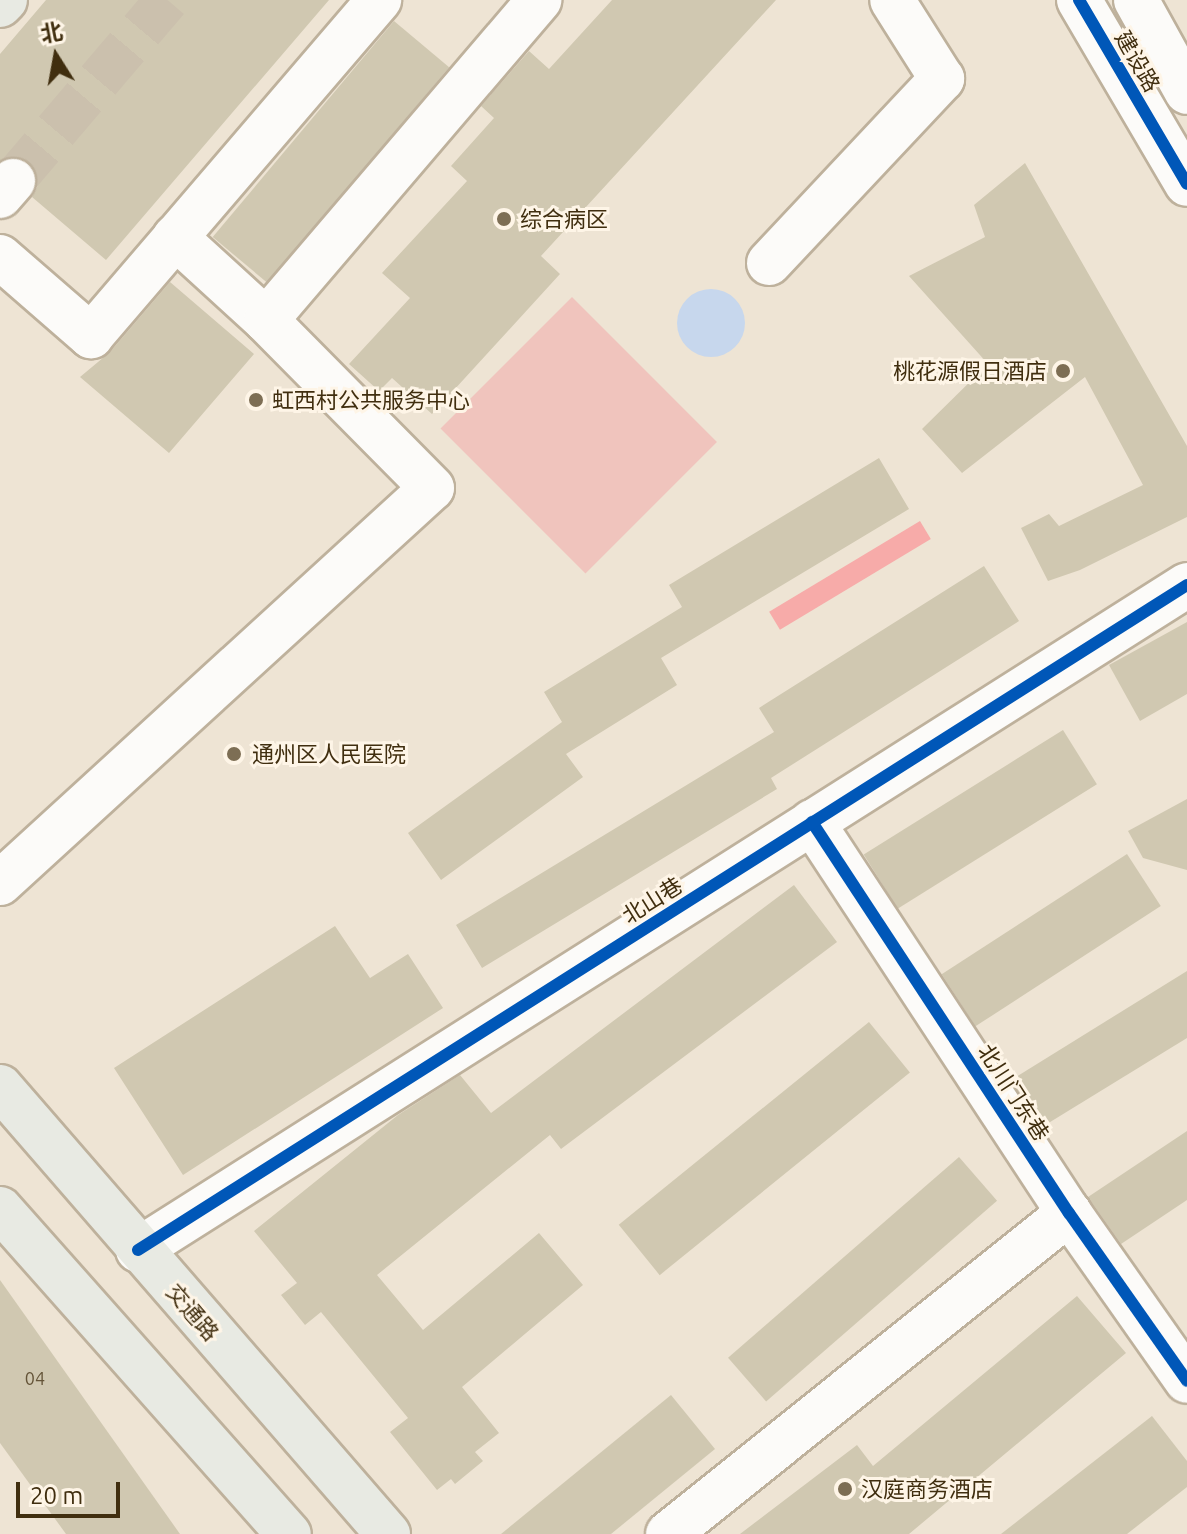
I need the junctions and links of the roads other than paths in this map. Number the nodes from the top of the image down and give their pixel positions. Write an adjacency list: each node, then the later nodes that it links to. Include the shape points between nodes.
1 (5, 0): 7 (main road)
2 (379, 0): 10 (street)
3 (539, 0): 13 (street)
4 (892, 0): 12 (street, via 942,79)
5 (1079, 0): 9 (street, 建设路)
6 (1136, 0): 8 (street, 建设路)
7 (0, 5)
8 (1187, 92)
9 (1187, 184)
10 (175, 237): 11 (street, via 91,336); 13 (street)
11 (0, 257)
12 (769, 263)
13 (266, 320): 16 (street, via 432,488)
14 (1187, 585): 15 (street, 北山巷)
15 (812, 822): 19 (street, 北川门东巷); 20 (street, 北山巷)
16 (0, 883)
17 (0, 1087): 20 (main road, 交通路)
18 (0, 1209): 22 (main road)
19 (1069, 1213): 21 (street, 北川门东巷); 24 (street)
20 (138, 1250): 23 (main road, 交通路)
21 (1187, 1381)
22 (289, 1534)
23 (388, 1534)
24 (668, 1534)

